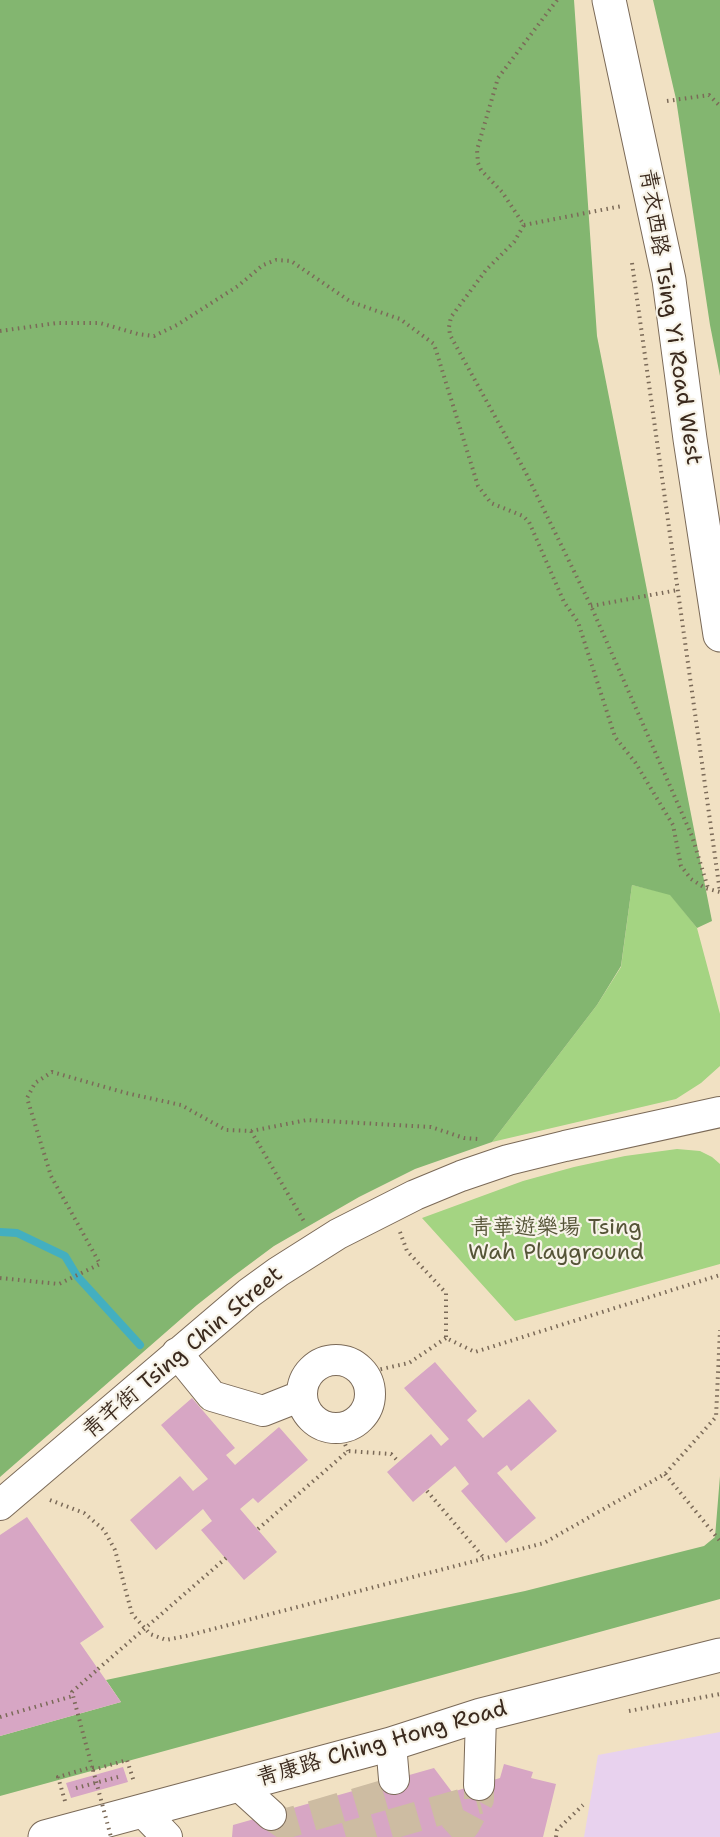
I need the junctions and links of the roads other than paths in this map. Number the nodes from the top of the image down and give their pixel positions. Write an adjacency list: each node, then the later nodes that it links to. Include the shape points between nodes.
1 (609, 0): 2 (main road, 青衣西路 Tsing Yi Road West, via 669,280)
2 (720, 635)
3 (720, 1112): 4 (lane, 青芊街 Tsing Chin Street, via 508,1160 415,1195 338,1234 278,1272)
4 (177, 1353): 5 (lane, via 212,1396 263,1411); 6 (lane, 青芊街 Tsing Chin Street)
5 (301, 1396): 5 (lane, via 303,1383 318,1365 342,1360 363,1373 369,1390 367,1408 343,1440 309,1415)
6 (0, 1505)
7 (720, 1655): 8 (main road, 青康路 Ching Hong Road)
8 (481, 1715): 9 (main road, 青康路 Ching Hong Road); 12 (lane)
9 (391, 1744): 10 (lane); 11 (main road, 青康路 Ching Hong Road)
10 (394, 1779)
11 (238, 1785): 13 (main road, 青康路 Ching Hong Road); 14 (lane)
12 (479, 1785)
13 (138, 1799): 15 (main road, 青康路 Ching Hong Road); 16 (lane)
14 (271, 1815)
15 (45, 1837)
16 (167, 1837)

